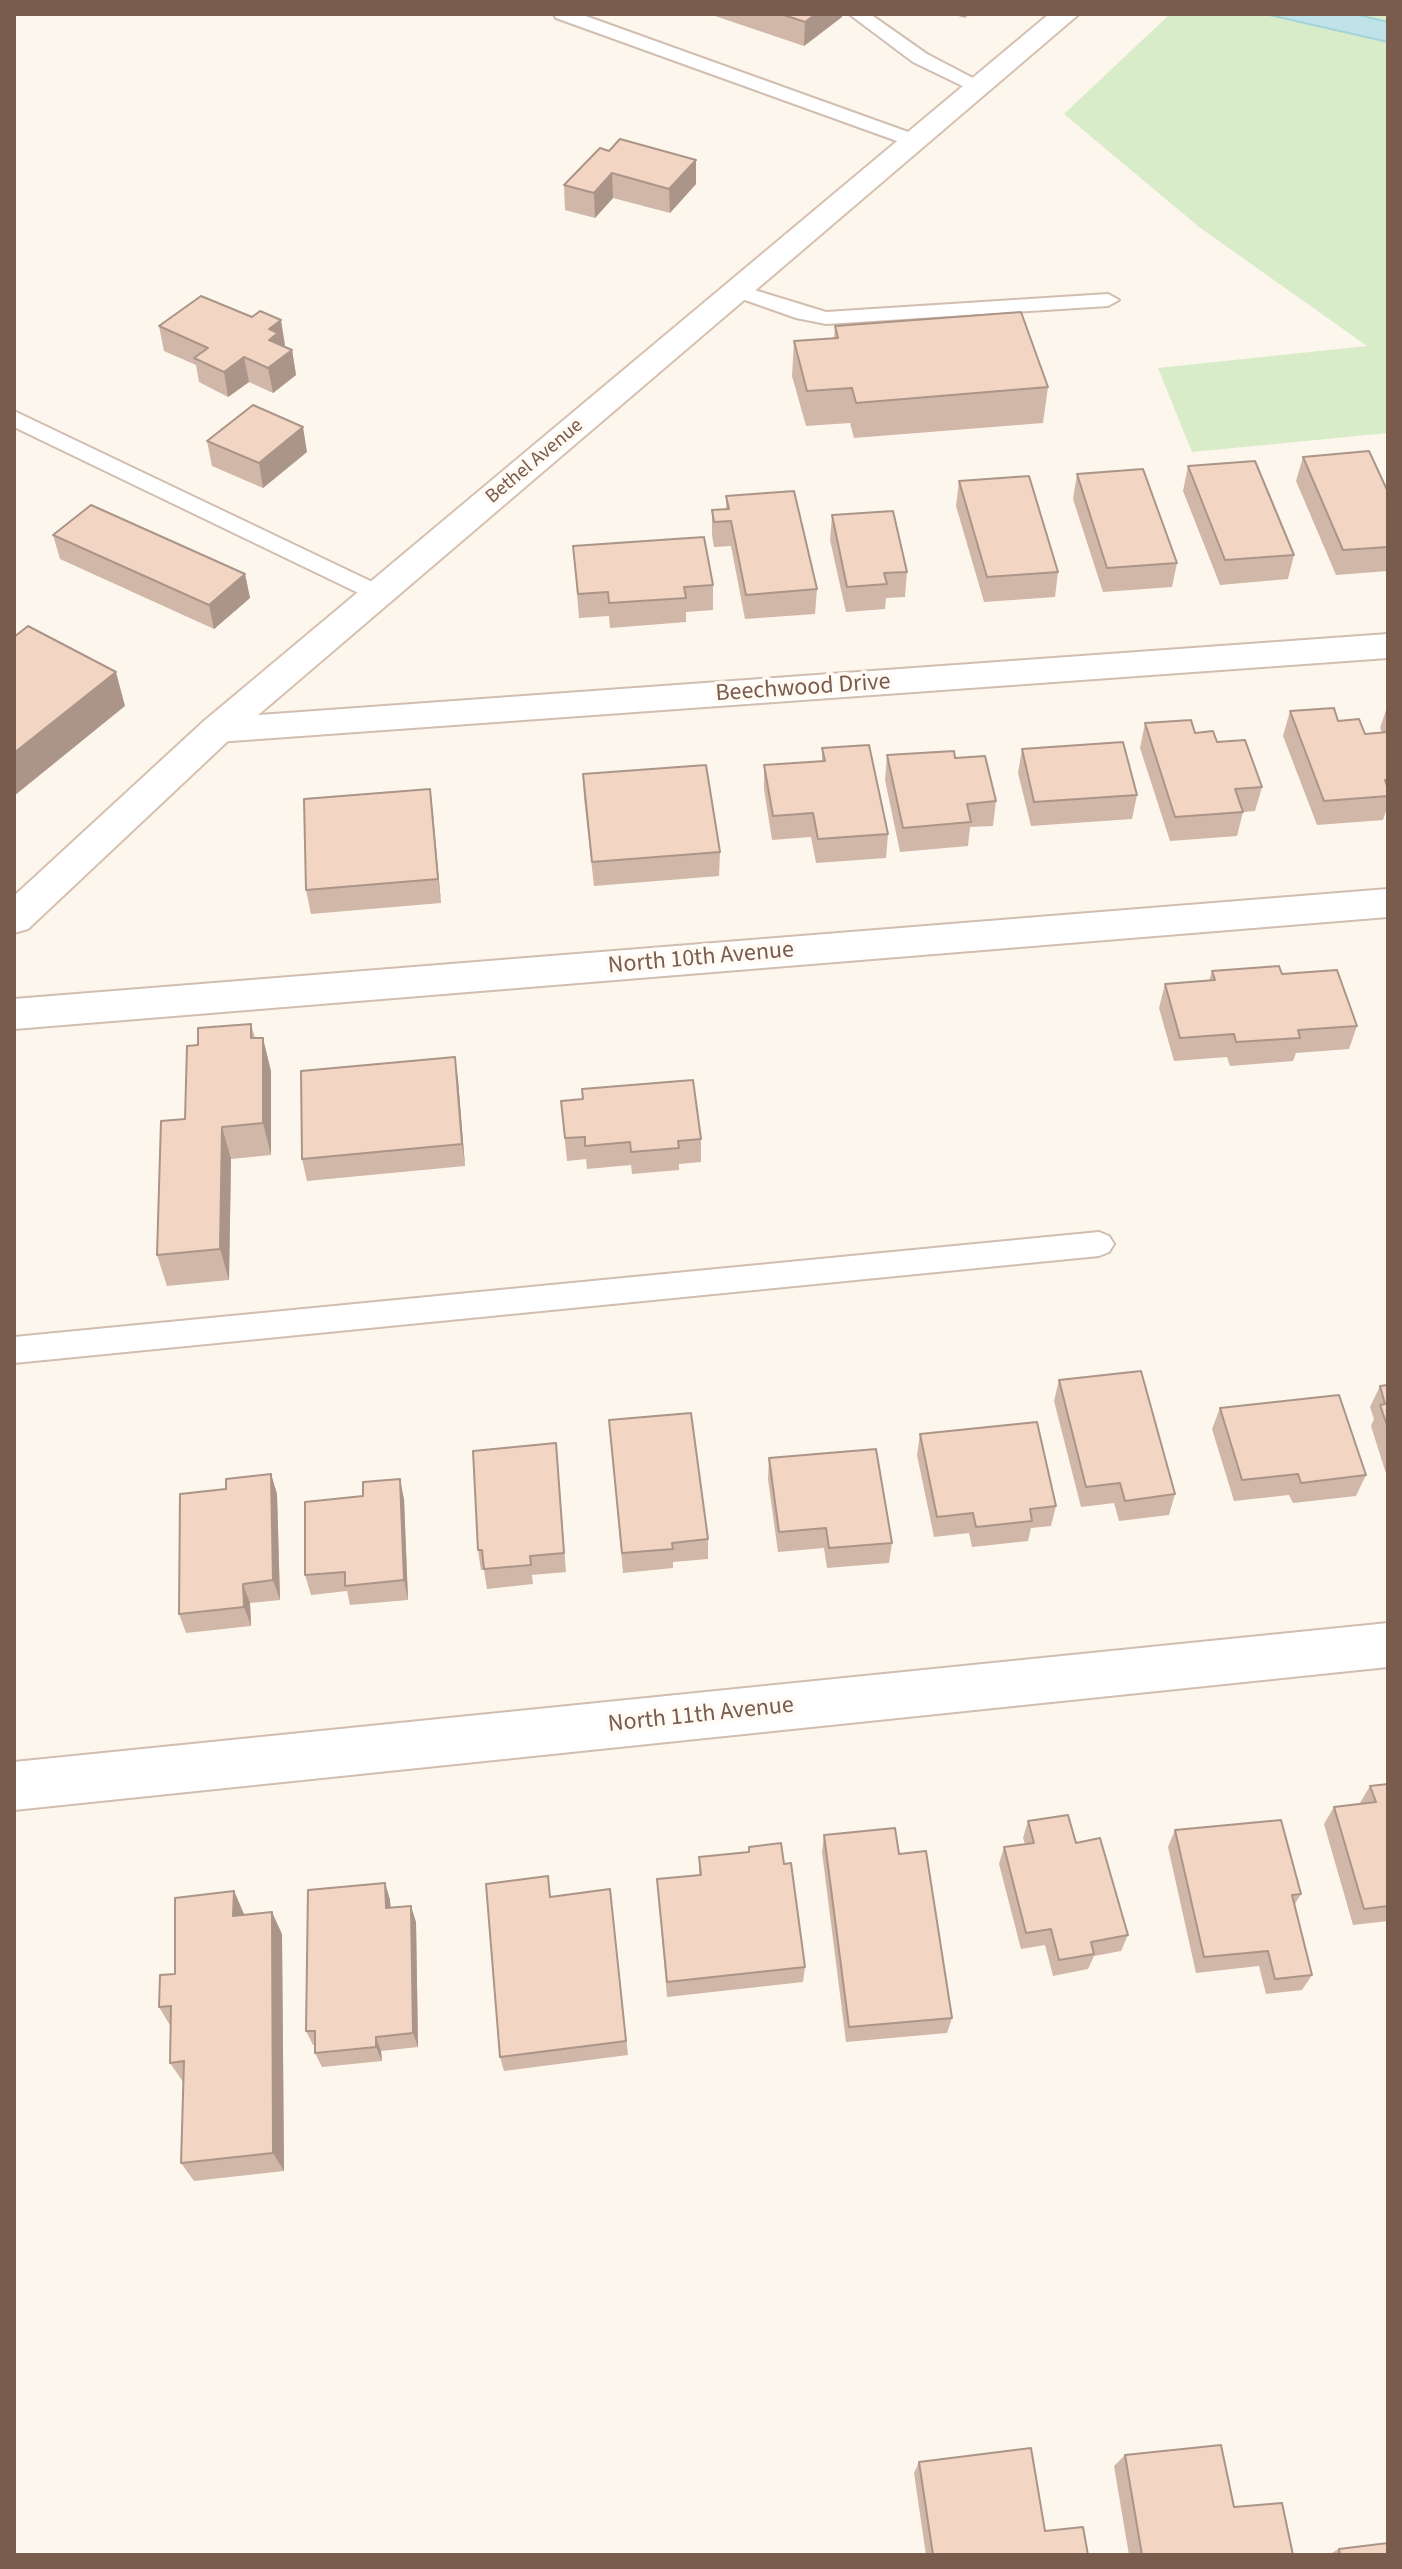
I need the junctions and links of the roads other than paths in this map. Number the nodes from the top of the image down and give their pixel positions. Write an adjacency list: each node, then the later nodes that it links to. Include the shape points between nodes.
1 (563, 14): 5 (lane)
2 (858, 14): 4 (lane, via 920,58)
3 (1065, 14): 4 (street, Bethel Avenue)
4 (980, 87): 5 (street, Bethel Avenue)
5 (915, 141): 6 (street, Bethel Avenue)
6 (738, 291): 7 (lane, via 826,318); 9 (street, Bethel Avenue)
7 (1108, 300)
8 (14, 418): 9 (lane)
9 (379, 594): 11 (street, Bethel Avenue)
10 (1388, 646): 11 (street, Beechwood Drive)
11 (217, 730): 12 (street, Bethel Avenue)
12 (20, 903)
13 (1388, 903): 14 (street, North 10th Avenue)
14 (14, 1014)
15 (1099, 1244): 16 (lane)
16 (14, 1350)
17 (1388, 1645): 18 (street, North 11th Avenue)
18 (14, 1786)

